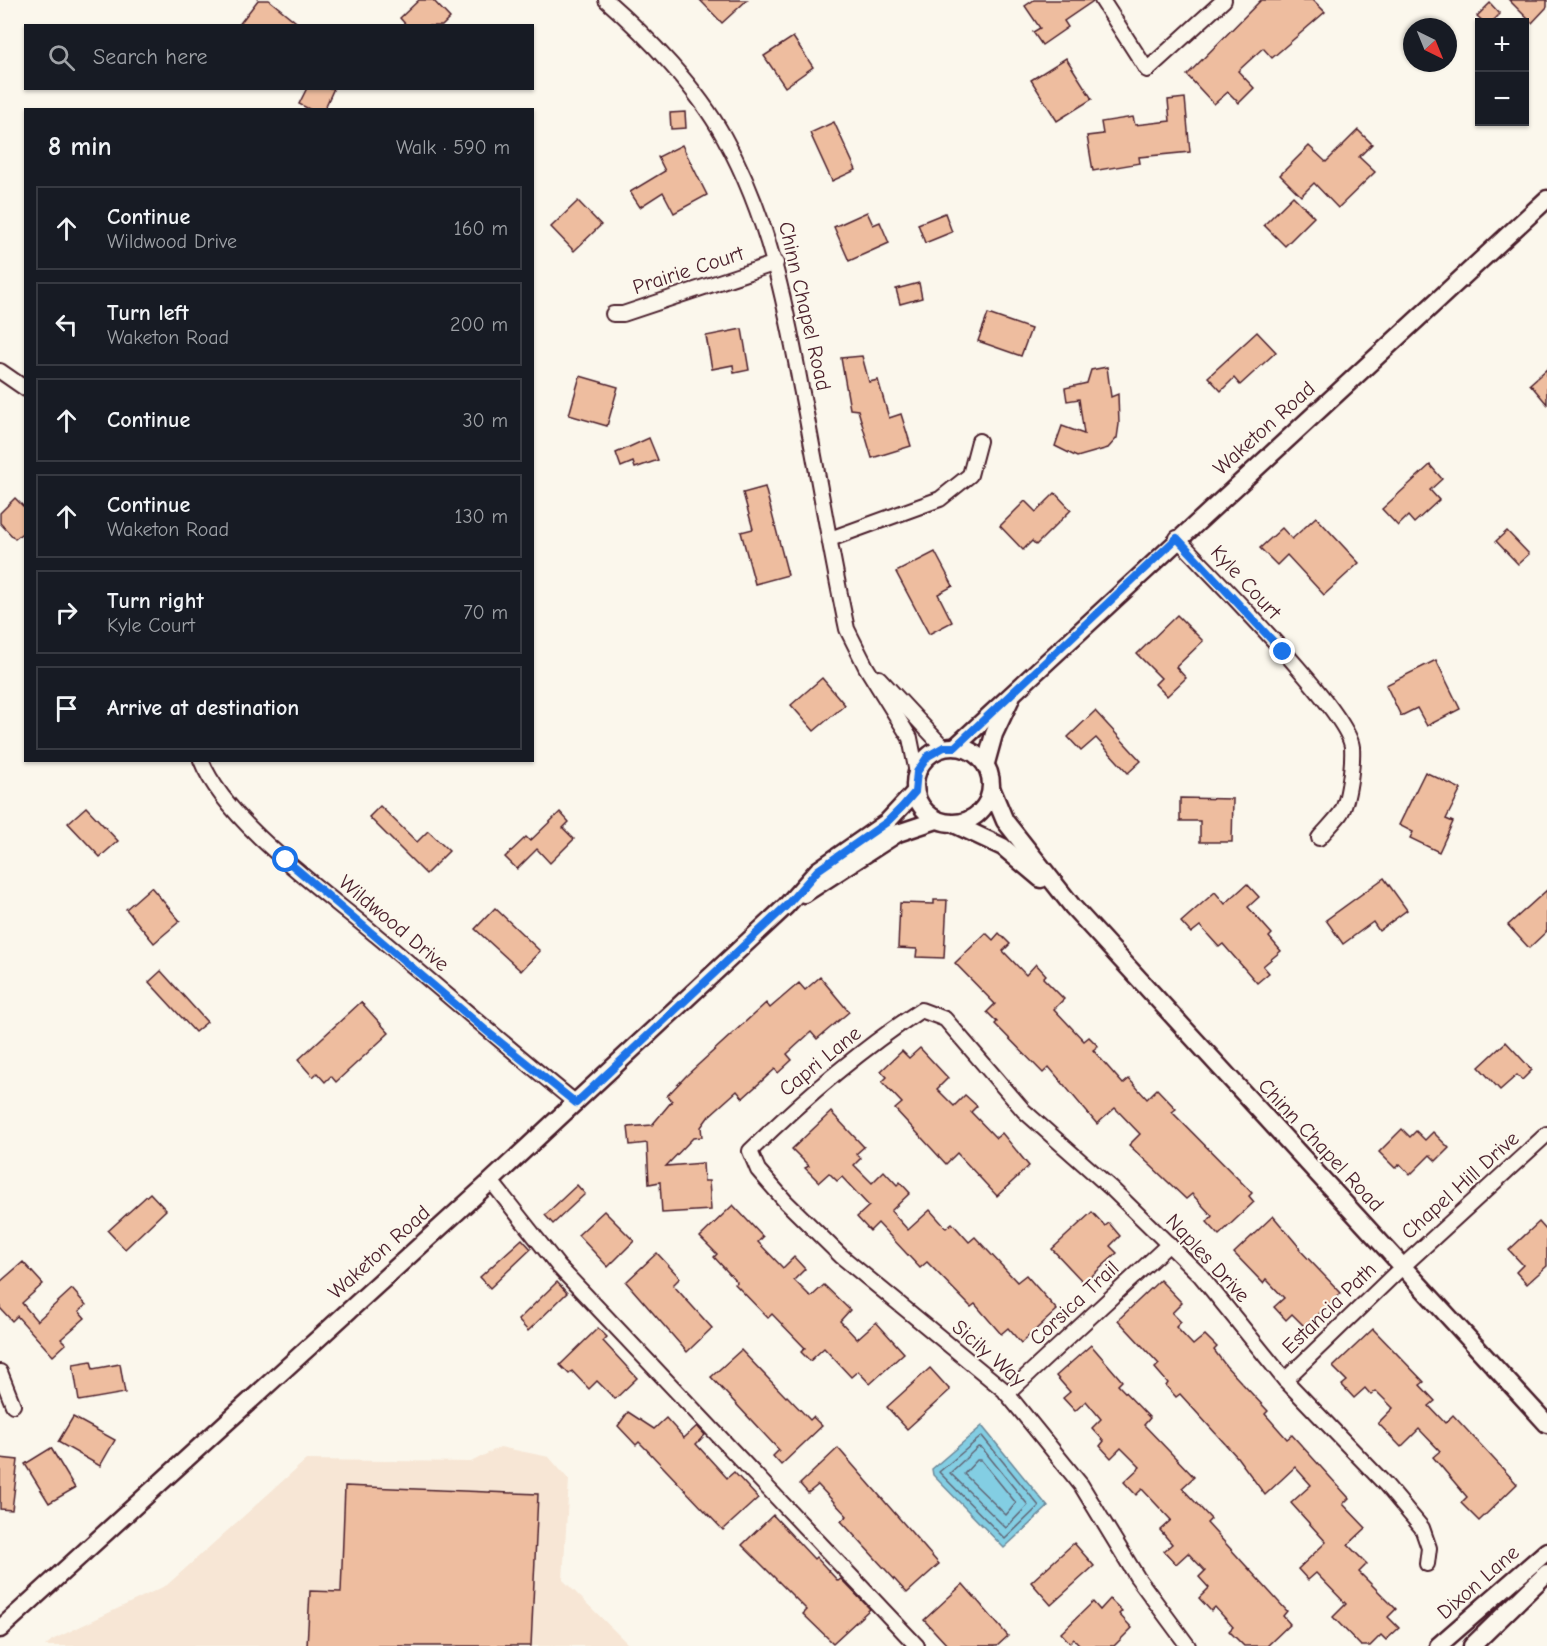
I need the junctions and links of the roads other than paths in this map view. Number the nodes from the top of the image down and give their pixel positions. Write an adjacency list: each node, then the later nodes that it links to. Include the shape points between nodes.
1 (606, 0): 5 (street, Chinn Chapel Road, via 704,106 756,203)
2 (1102, 0): 3 (street, via 1148,70)
3 (1224, 0)
4 (1547, 199): 10 (street, Waketon Road)
5 (776, 263): 6 (street, Prairie Court); 11 (street, Chinn Chapel Road)
6 (613, 314)
7 (0, 371): 8 (street)
8 (24, 389)
9 (979, 441): 11 (street, via 970,475 940,499)
10 (1177, 538): 13 (street, Waketon Road); 22 (street, Kyle Court, via 1283,652 1328,706 1352,746 1342,812)
11 (830, 539): 12 (street, Chinn Chapel Road, via 847,629)
12 (866, 667): 14 (street, Chinn Chapel Road); 17 (street, Chinn Chapel Road, via 910,738)
13 (1013, 692): 14 (street, Waketon Road); 16 (street, Waketon Road, via 994,734)
14 (950, 747): 16 (street, via 972,751); 17 (street, via 928,756)
15 (202, 762): 26 (street, Wildwood Drive, via 211,782 254,831)
16 (986, 764): 18 (street)
17 (917, 772): 19 (street)
18 (992, 790): 21 (street, via 978,815); 24 (street, Chinn Chapel Road, via 1005,821)
19 (915, 792): 20 (street, via 923,809); 23 (street, Waketon Road, via 887,822 818,870)
20 (937, 820): 21 (street); 23 (street, Waketon Road, via 890,838)
21 (954, 824): 24 (street, Chinn Chapel Road, via 1004,847)
22 (1319, 838)
23 (786, 906): 26 (street, Waketon Road)
24 (1072, 907): 31 (street, Chinn Chapel Road)
25 (921, 1010): 28 (street, Capri Lane, via 792,1110); 30 (street, Naples Drive, via 945,1019 1024,1111)
26 (576, 1103): 29 (street, Waketon Road)
27 (1547, 1134): 31 (street, Chapel Hill Drive)
28 (750, 1151): 34 (street, Sicily Way, via 758,1170 841,1256)
29 (491, 1181): 41 (street, Waketon Road); 42 (street, via 558,1267)
30 (1169, 1244): 33 (street, Naples Drive, via 1200,1275); 34 (street, Corsica Trail)
31 (1402, 1267): 33 (street, Estancia Path); 36 (street, Chinn Chapel Road)
32 (0, 1372): 35 (street)
33 (1285, 1380): 39 (street, Naples Drive, via 1422,1528 1429,1548)
34 (1007, 1394): 43 (street, Sicily Way, via 1081,1485 1137,1577)
35 (13, 1406)
36 (1541, 1418): 37 (street, Chinn Chapel Road)
37 (1547, 1433)
38 (1547, 1551): 44 (street, Dixon Lane)
39 (1427, 1564)
40 (1547, 1573): 45 (street, Dixon Lane)
41 (0, 1629)
42 (917, 1646)
43 (1188, 1646)
44 (1438, 1646)
45 (1472, 1646)

